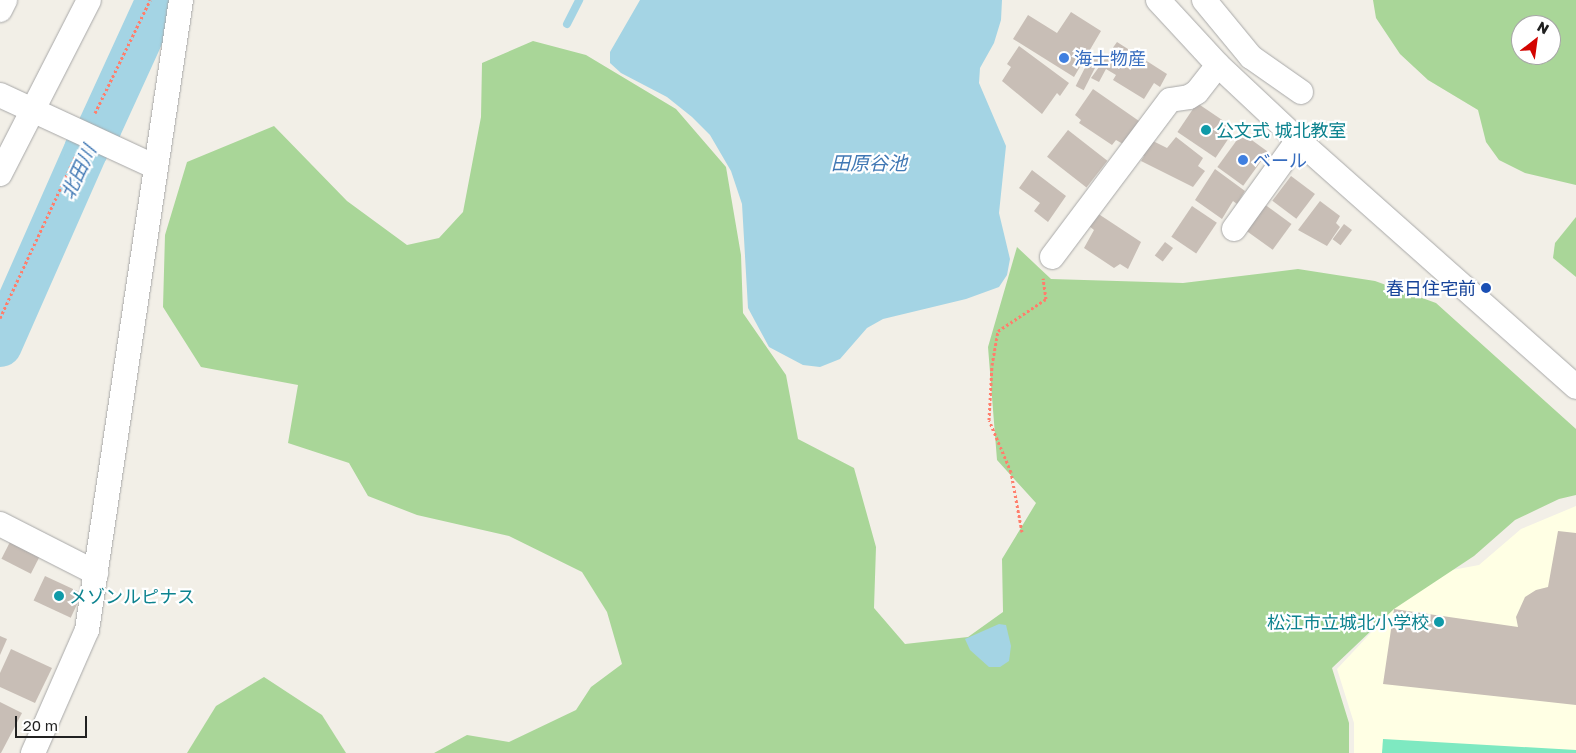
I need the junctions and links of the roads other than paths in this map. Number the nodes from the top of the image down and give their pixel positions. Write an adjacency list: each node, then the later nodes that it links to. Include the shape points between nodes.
1 (5, 0): 6 (street)
2 (88, 0): 10 (street)
3 (181, 0): 12 (street)
4 (1158, 0): 7 (street)
5 (1204, 0): 8 (street, via 1252,57)
6 (0, 10)
7 (1218, 65): 11 (street); 15 (street, via 1197,92 1190,97 1170,100)
8 (1301, 92)
9 (0, 95): 10 (street)
10 (32, 110): 12 (street); 13 (street)
11 (1298, 140): 14 (street); 16 (street)
12 (154, 166): 18 (street)
13 (0, 174)
14 (1234, 229)
15 (1052, 257)
16 (1576, 386)
17 (1, 527): 18 (street)
18 (96, 573): 19 (street, via 87,630)
19 (33, 753)

